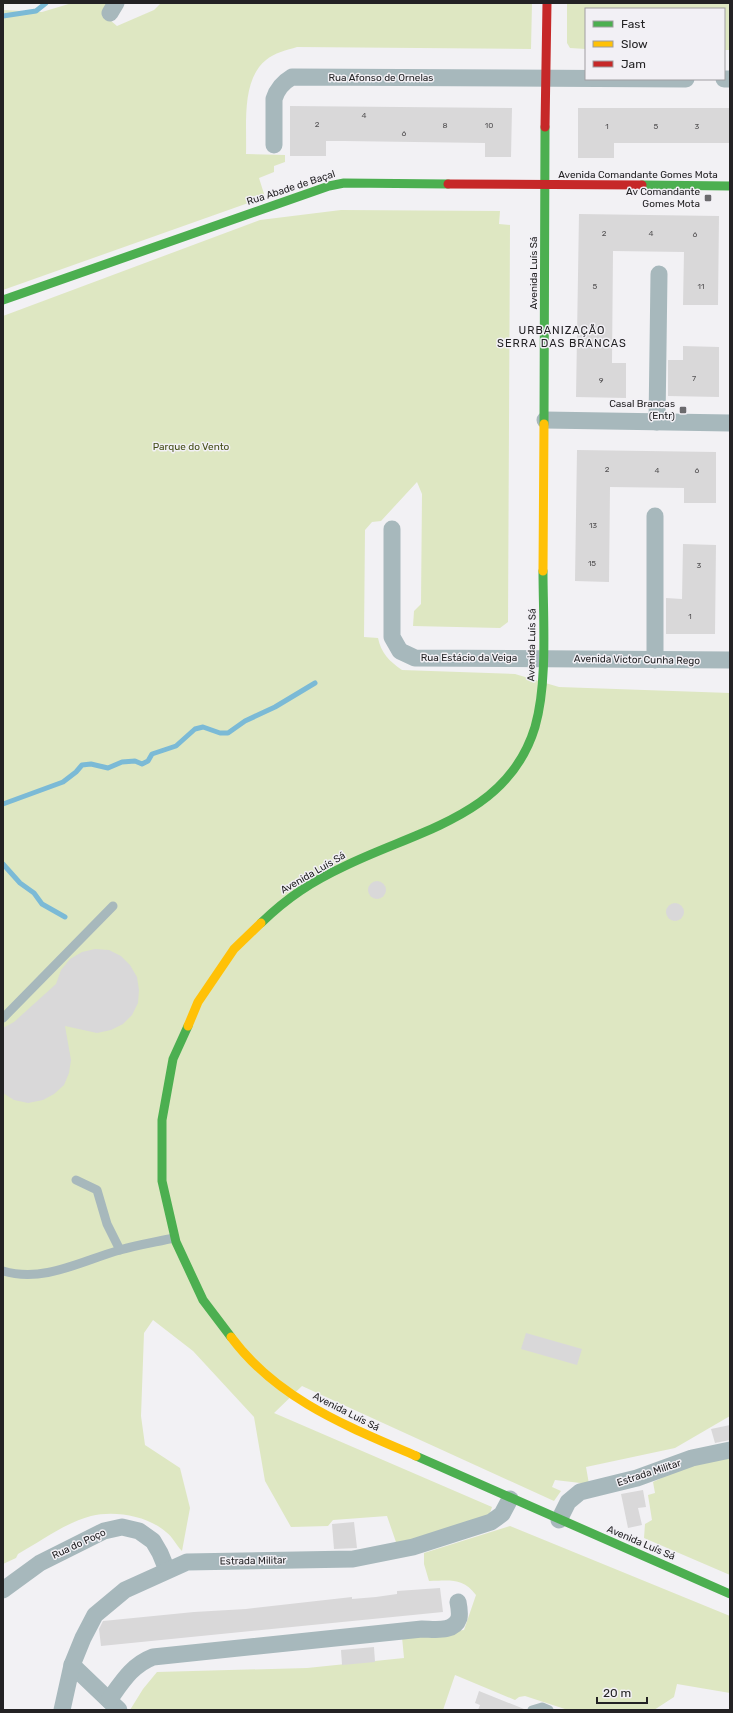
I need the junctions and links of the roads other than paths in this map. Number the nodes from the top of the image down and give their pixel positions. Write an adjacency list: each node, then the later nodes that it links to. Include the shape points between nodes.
1 (547, 3): 2 (street, Avenida Luís Sá)
2 (545, 80): 3 (street, Rua Afonso de Ornelas); 4 (street, Rua Afonso de Ornelas, via 292,77 276,92); 5 (street, Avenida Luís Sá)
3 (585, 80)
4 (274, 145)
5 (545, 186): 6 (street, Avenida Comandante Gomes Mota); 8 (street, Rua Abade de Baçal, via 344,183 329,186); 9 (street, Avenida Luís Sá)
6 (730, 186)
7 (659, 274): 10 (street)
8 (3, 300)
9 (545, 420): 10 (street); 14 (street, Avenida Luís Sá)
10 (657, 422): 11 (street)
11 (730, 423)
12 (655, 516): 15 (street)
13 (392, 529): 14 (street, Rua Estácio da Veiga, via 392,637 400,651 415,658)
14 (543, 658): 15 (street, Avenida Victor Cunha Rego); 20 (street, Avenida Luís Sá, via 538,720 519,762 500,787 480,804 448,821 357,860 283,902 233,949 214,974 186,1024 171,1066 163,1102 161,1168 164,1198)
15 (655, 660): 16 (street, Avenida Victor Cunha Rego)
16 (730, 660)
17 (113, 906): 18 (lane)
18 (3, 1018)
19 (76, 1180): 21 (lane, via 97,1190 107,1224)
20 (174, 1238): 21 (lane); 24 (street, Avenida Luís Sá, via 195,1287 218,1324 243,1354 284,1390 337,1422)
21 (120, 1250): 22 (lane, via 58,1272 17,1275)
22 (3, 1271)
23 (730, 1450): 25 (street, Estrada Militar, via 692,1458 638,1478 580,1492 568,1502)
24 (510, 1499): 25 (street, Avenida Luís Sá); 26 (street, Estrada Militar, via 502,1514 491,1522 406,1549 353,1559 187,1562)
25 (558, 1520): 28 (street, Avenida Luís Sá)
26 (167, 1570): 27 (street, Rua do Poço, via 153,1541 139,1531 122,1527 104,1531 40,1563); 30 (street, Estrada Militar, via 125,1590 95,1615)
27 (3, 1590)
28 (730, 1594)
29 (458, 1602): 31 (street, via 459,1617 455,1625 447,1629 422,1629 153,1657 137,1664 130,1671)
30 (72, 1665): 31 (street); 32 (street, Estrada Militar)
31 (114, 1705)
32 (62, 1710)
33 (532, 1710): 34 (lane, via 542,1707)
34 (549, 1710)

